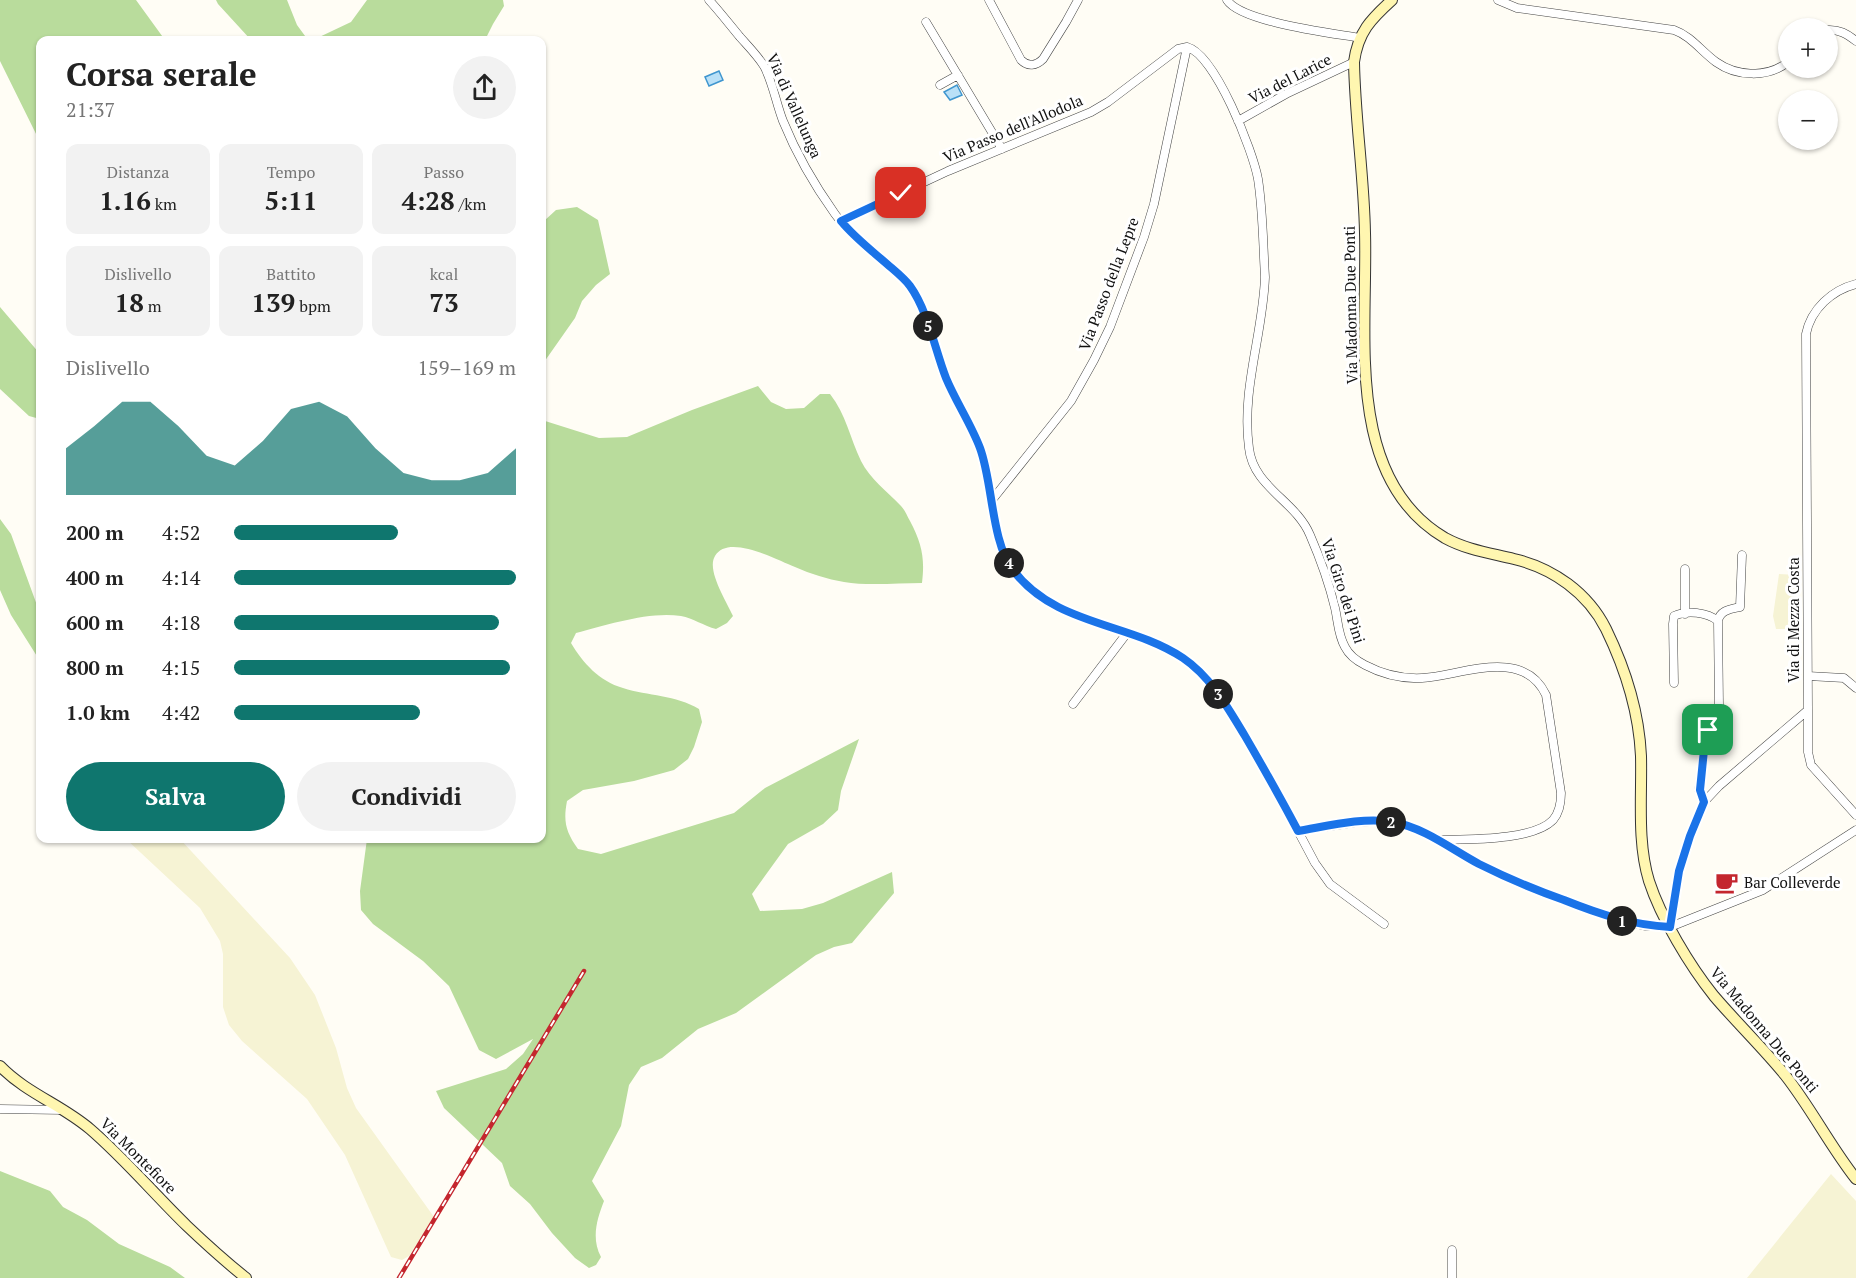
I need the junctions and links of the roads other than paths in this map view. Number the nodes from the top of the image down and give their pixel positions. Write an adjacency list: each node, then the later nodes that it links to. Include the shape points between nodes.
1 (710, 0): 8 (street, Via di Vallelunga)
2 (721, 0): 8 (street)
3 (989, 0): 4 (street, via 1021,60 1031,65 1043,59)
4 (1078, 0)
5 (1227, 0): 11 (street, via 1236,9 1265,20)
6 (1392, 0): 11 (main road, Via Madonna Due Ponti, via 1370,21)
7 (1498, 0): 15 (street, via 1517,8 1674,30 1686,35 1718,63 1738,71 1755,74)
8 (716, 8): 20 (street, Via di Vallelunga, via 763,65 795,147)
9 (926, 22): 16 (street)
10 (1838, 31): 12 (street)
11 (1360, 38): 14 (main road, Via Madonna Due Ponti)
12 (1856, 41)
13 (1187, 47): 18 (street, Via Giro dei Pini, via 1196,51 1214,74); 19 (street, Via Passo dell'Allodola, via 1098,108); 22 (street, Via Passo della Lepre, via 1154,204 1110,327 1071,401)
14 (1354, 62): 18 (street, Via del Larice); 39 (main road, Via Madonna Due Ponti, via 1365,232 1365,372 1384,469 1404,502 1433,530 1468,548 1523,561 1549,572 1573,588 1599,618 1617,655 1635,713 1641,754 1644,859 1653,891)
15 (1778, 69)
16 (958, 75): 17 (street); 19 (street)
17 (940, 85)
18 (1238, 121): 37 (street, Via Giro dei Pini, via 1258,178 1264,269 1264,293 1248,394 1250,459 1262,479 1296,512 1309,531 1344,645 1363,664 1405,677 1433,677 1490,666 1513,669 1537,682 1547,699 1561,793 1554,819 1523,834)
19 (1002, 149): 20 (street, Via Passo dell'Allodola)
20 (841, 221): 22 (street, Via di Vallelunga, via 906,281 916,296 948,381 980,447)
21 (1856, 284): 28 (street, Via di Mezza Costa, via 1822,304 1806,333)
22 (992, 500): 27 (street, Via di Vallelunga, via 1006,558 1028,586 1060,609)
23 (1742, 555): 26 (street, via 1740,608 1724,612)
24 (1685, 569): 25 (street)
25 (1685, 614): 26 (street, via 1703,614); 29 (street, via 1676,615 1673,621)
26 (1718, 621): 33 (street, via 1719,706 1705,740 1700,790)
27 (1127, 633): 31 (street); 36 (street, Via di Vallelunga, via 1180,656 1207,680)
28 (1808, 676): 30 (street, via 1844,678); 32 (street, Via di Mezza Costa)
29 (1674, 683)
30 (1856, 688)
31 (1073, 704)
32 (1808, 710): 33 (street); 34 (street, Via di Mezza Costa, via 1811,765)
33 (1704, 802): 39 (street, via 1679,871)
34 (1856, 815)
35 (1856, 830): 39 (street, via 1763,890)
36 (1298, 831): 37 (street, via 1382,821 1418,830); 38 (street, Via di Vallelunga, via 1330,884)
37 (1437, 840): 39 (street, via 1535,890 1625,921)
38 (1384, 924)
39 (1670, 927): 43 (main road, Via Madonna Due Ponti, via 1698,975 1791,1083)
40 (0, 1066): 42 (main road, Via Montefiore)
41 (0, 1109): 42 (street)
42 (64, 1110): 45 (main road, Via Montefiore, via 99,1137 188,1227)
43 (1856, 1179)
44 (1452, 1250): 46 (street)
45 (246, 1278)
46 (1452, 1278)

